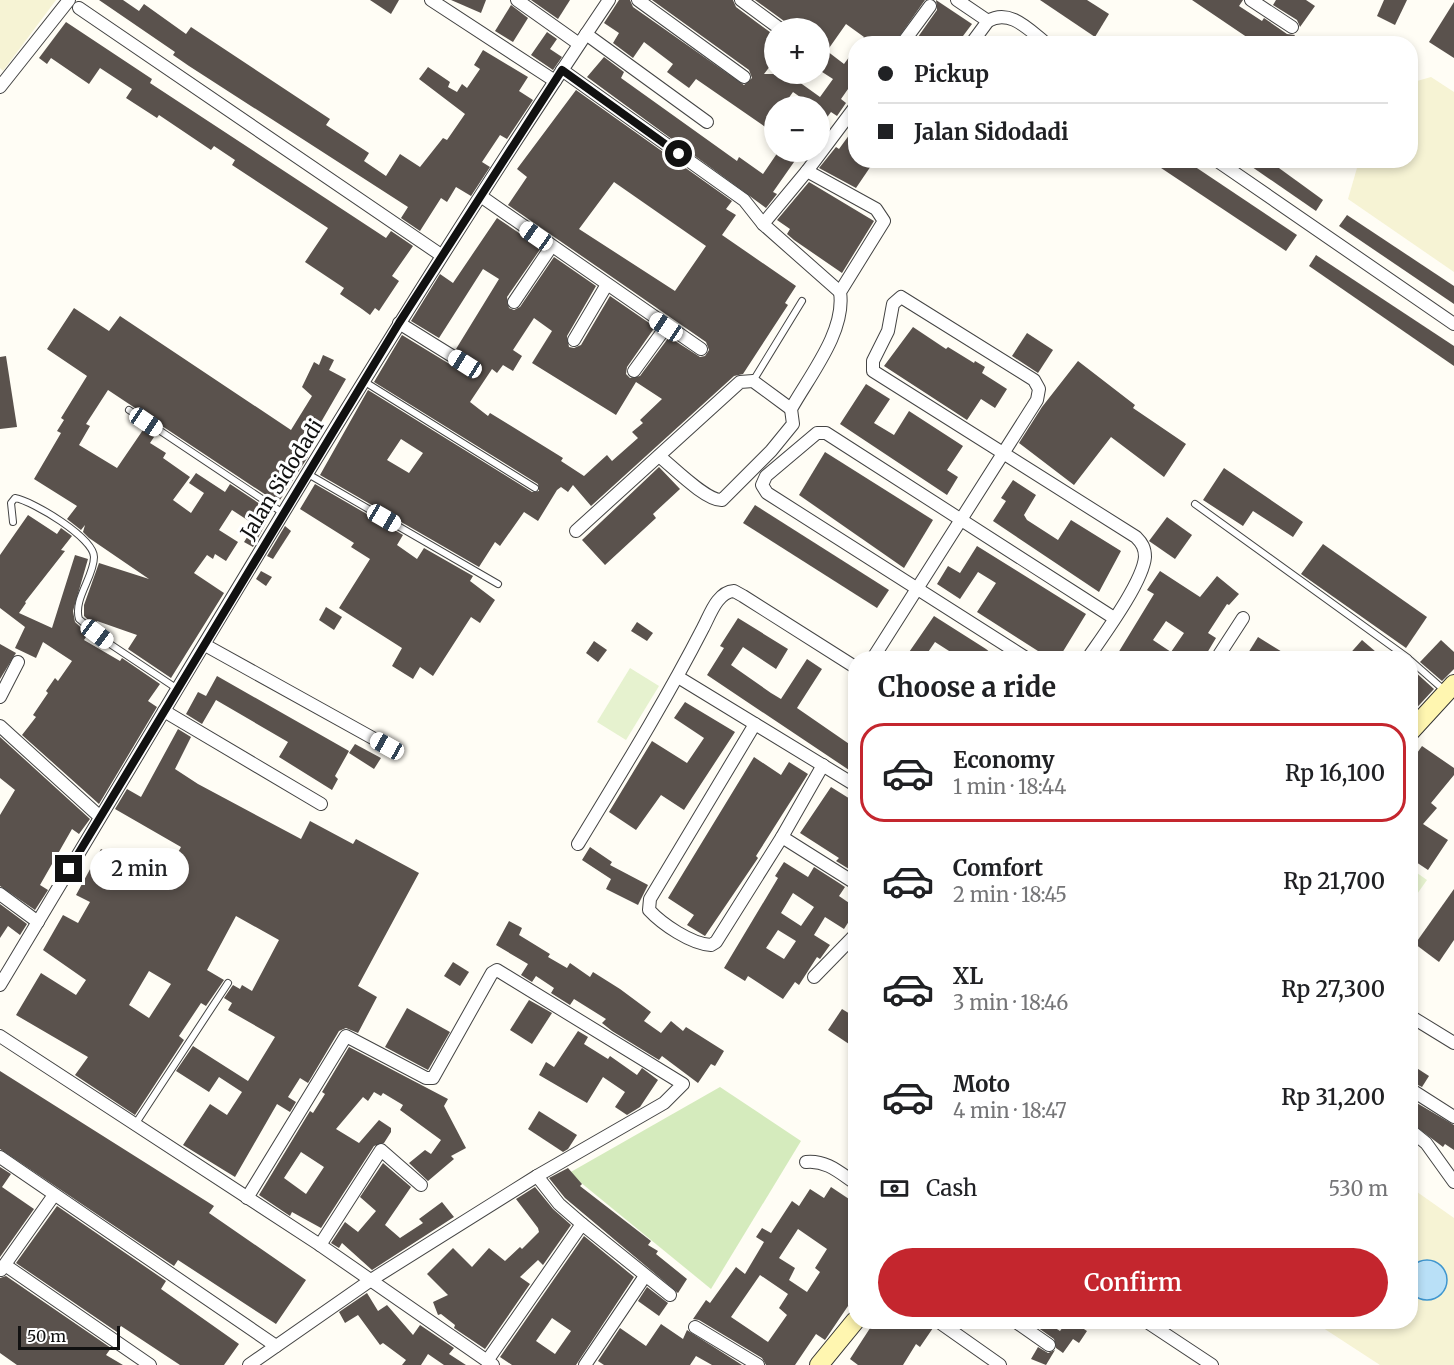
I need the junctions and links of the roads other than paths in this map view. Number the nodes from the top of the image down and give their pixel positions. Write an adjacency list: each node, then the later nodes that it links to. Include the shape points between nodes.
1 (431, 0): 19 (street)
2 (517, 0): 16 (street)
3 (609, 0): 16 (street, Jalan Sidodadi)
4 (638, 0): 18 (street)
5 (741, 0): 10 (street)
6 (957, 0): 11 (street)
7 (1251, 0): 12 (street)
8 (74, 4): 20 (street); 28 (street)
9 (930, 6): 13 (street)
10 (765, 18)
11 (987, 21): 14 (street); 15 (street, via 997,15 1009,17)
12 (1292, 27)
13 (908, 36)
14 (977, 36)
15 (1036, 36)
16 (583, 39): 17 (street, Jalan Sidodadi); 22 (street)
17 (562, 70): 19 (street, Jalan Sidodadi); 26 (street, via 744,200)
18 (744, 77)
19 (555, 81): 25 (street, Jalan Sidodadi)
20 (0, 87)
21 (848, 116): 24 (street)
22 (707, 122)
23 (1228, 168): 34 (street)
24 (807, 171): 26 (street); 30 (street, via 883,215 884,225)
25 (482, 197): 27 (street); 28 (street, Jalan Sidodadi)
26 (763, 224): 30 (street)
27 (551, 247): 29 (street); 32 (street)
28 (441, 255): 33 (street, Jalan Sidodadi)
29 (606, 286): 35 (street); 36 (street)
30 (840, 292): 42 (street, via 838,326)
31 (802, 301): 40 (lane)
32 (514, 302)
33 (399, 323): 38 (street); 41 (street, Jalan Sidodadi)
34 (1454, 324)
35 (666, 327): 37 (street); 39 (street)
36 (574, 340)
37 (700, 349)
38 (465, 364)
39 (634, 371)
40 (753, 381): 42 (street); 45 (street, via 740,382)
41 (365, 382): 46 (street, Jalan Sidodadi); 47 (lane)
42 (792, 409): 45 (street, via 794,420 788,430 722,500 705,494)
43 (129, 410): 49 (lane)
44 (1002, 453): 44 (street, via 1036,400 1036,383 899,297 893,304 873,371); 50 (street); 55 (street, via 1141,542 1145,555 1140,575)
45 (659, 456): 52 (street)
46 (308, 474): 49 (street, Jalan Sidodadi); 53 (lane)
47 (536, 488)
48 (1195, 504): 62 (lane)
49 (283, 513): 57 (street, Jalan Sidodadi)
50 (961, 520): 54 (street); 54 (street, via 826,433 817,433 762,481 767,493); 55 (street)
51 (12, 522): 67 (lane, via 10,503 15,498 22,499 50,512 92,548 94,559 78,610 79,619)
52 (576, 531)
53 (498, 584)
54 (918, 589): 58 (street); 59 (street)
55 (1114, 618): 60 (street)
56 (1244, 618): 61 (street)
57 (205, 645): 67 (street, Jalan Sidodadi); 74 (street)
58 (878, 651)
59 (1015, 651)
60 (1093, 651)
61 (1222, 651)
62 (1398, 651)
63 (18, 662): 69 (street)
64 (848, 663): 66 (street, via 734,591 725,594 715,606)
65 (1418, 665): 68 (lane)
66 (678, 677): 72 (street); 80 (street)
67 (176, 688): 70 (street, Jalan Sidodadi)
68 (1450, 688): 71 (main road)
69 (0, 697)
70 (164, 711): 77 (street); 78 (street, Jalan Sidodadi)
71 (1418, 723)
72 (755, 724): 75 (street); 79 (street, via 652,893 648,910 698,942 711,945)
73 (0, 726): 78 (street)
74 (387, 746)
75 (823, 765): 76 (street); 79 (street)
76 (848, 781)
77 (321, 804)
78 (99, 816): 83 (street, Jalan Sidodadi)
79 (782, 837): 81 (street)
80 (578, 844)
81 (848, 879)
82 (0, 894): 83 (street)
83 (38, 922): 87 (street, Jalan Sidodadi)
84 (848, 942): 85 (street)
85 (814, 976)
86 (228, 983): 93 (lane)
87 (0, 985)
88 (1418, 1021): 90 (street)
89 (1, 1038): 93 (street)
90 (1454, 1043)
91 (1418, 1094): 92 (street)
92 (1454, 1117)
93 (136, 1123): 102 (street)
94 (1418, 1136): 99 (street)
95 (0, 1157): 101 (street)
96 (806, 1162): 98 (street, via 818,1161)
97 (537, 1176): 102 (street, via 653,1111 683,1084 497,970 434,1078 426,1078 346,1036); 103 (street, via 559,1204); 107 (street)
98 (848, 1178)
99 (1454, 1182)
100 (422, 1185): 104 (street, via 381,1150)
101 (54, 1195): 105 (street); 115 (street)
102 (247, 1198): 104 (street)
103 (582, 1224): 106 (street); 116 (street)
104 (320, 1245): 107 (street)
105 (2, 1269): 117 (street)
106 (645, 1276): 108 (street); 119 (street)
107 (371, 1280): 115 (street); 116 (street)
108 (670, 1295)
109 (695, 1327): 120 (street)
110 (848, 1329): 121 (main road)
111 (949, 1329): 122 (street)
112 (1026, 1329): 114 (street)
113 (1158, 1329): 123 (street)
114 (1049, 1345)
115 (276, 1346): 118 (street)
116 (490, 1363)
117 (150, 1365)
118 (249, 1365)
119 (585, 1365)
120 (758, 1365)
121 (819, 1365)
122 (1000, 1365)
123 (1212, 1365)

